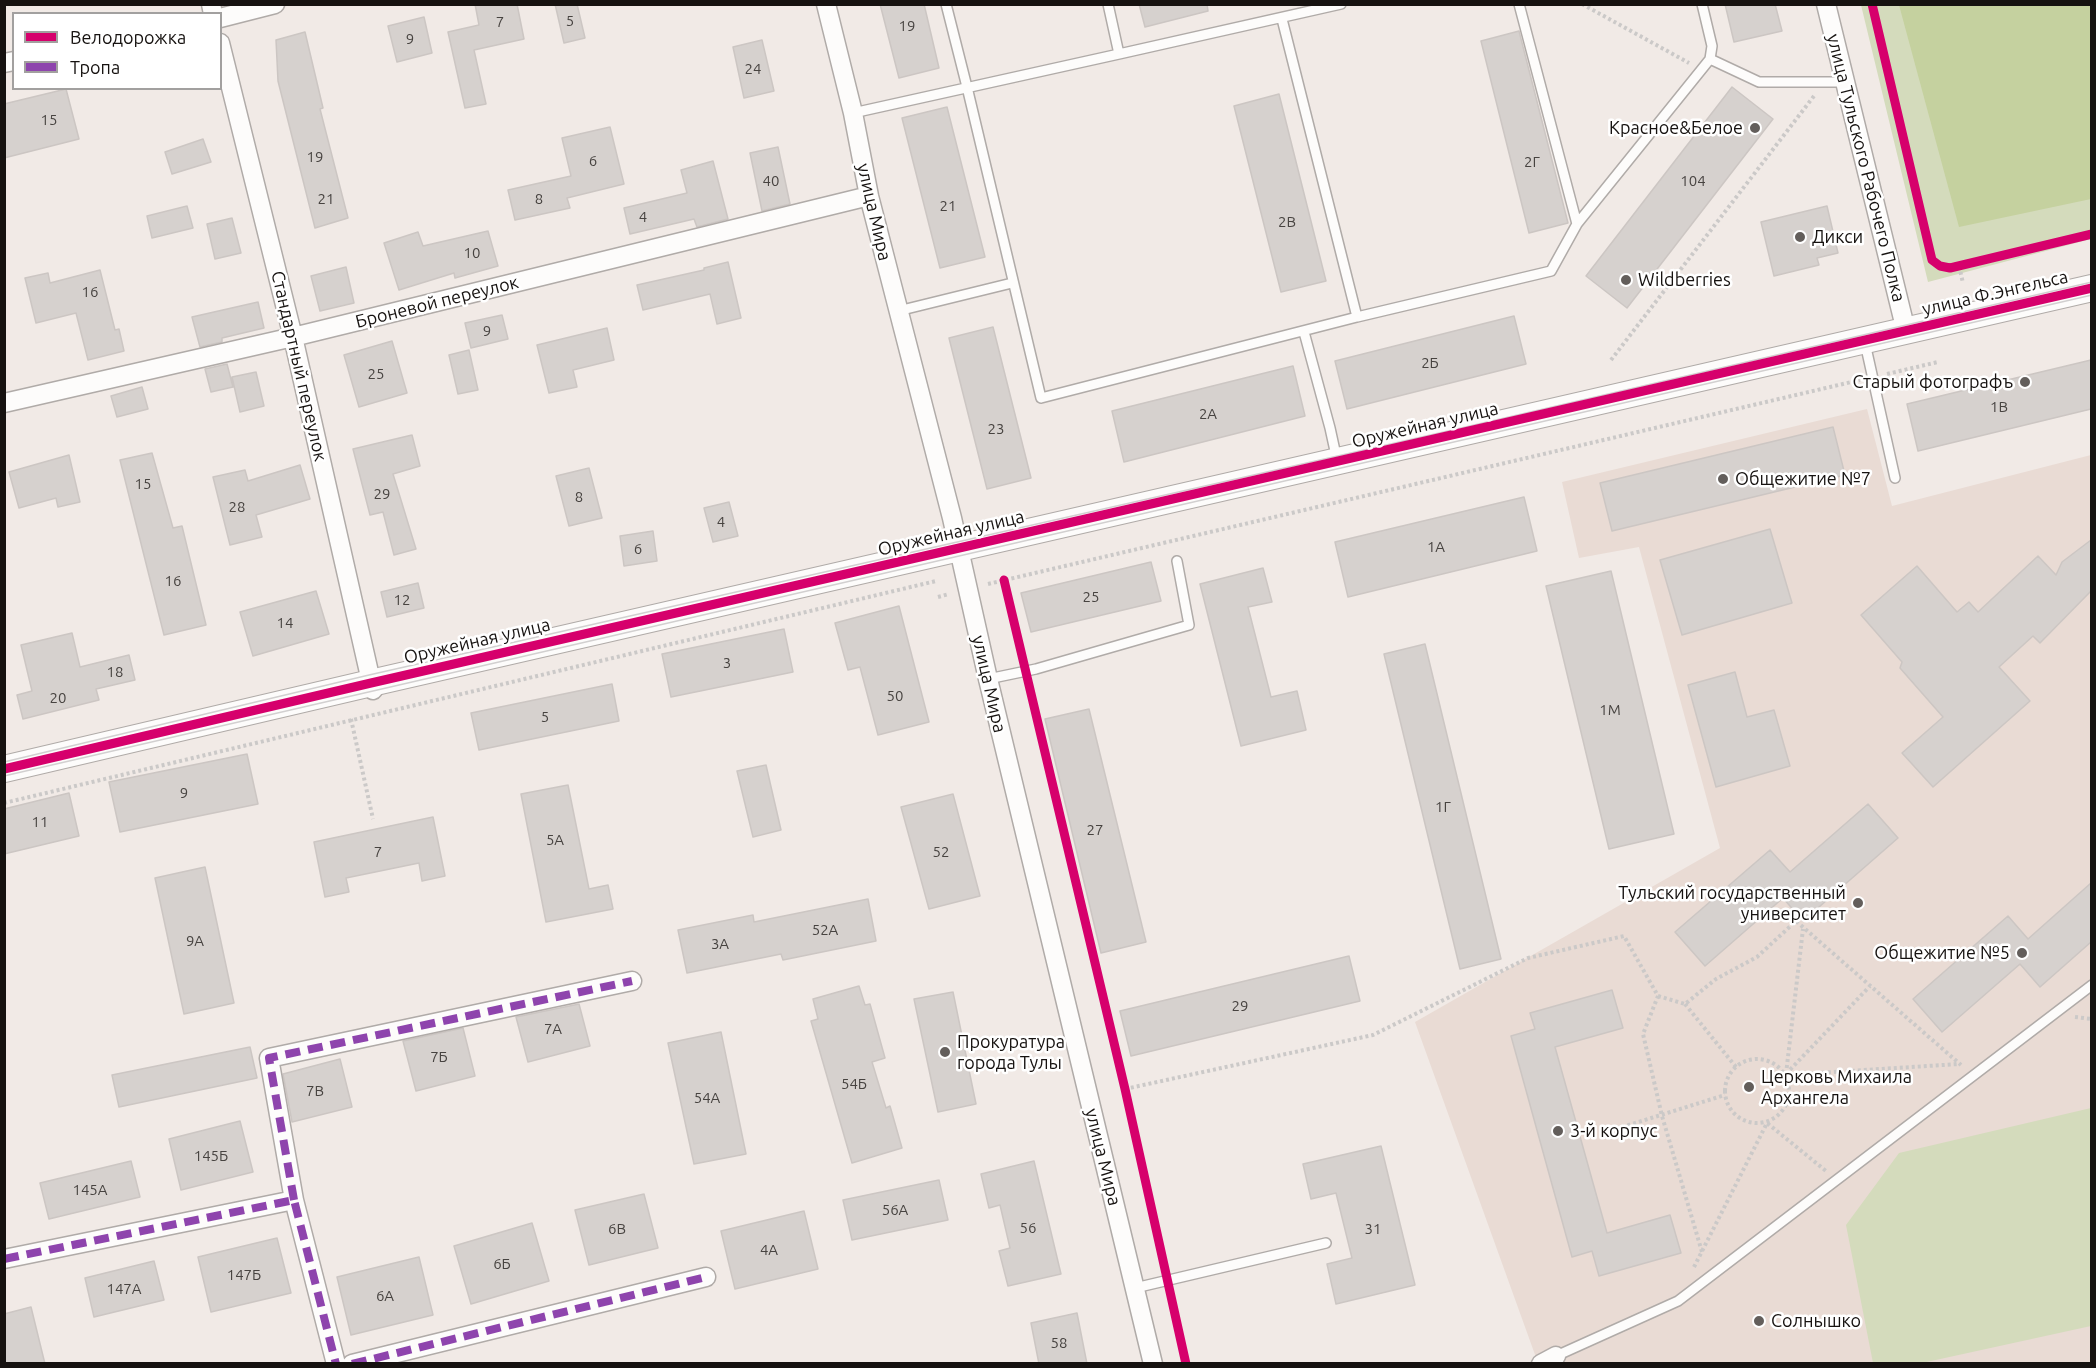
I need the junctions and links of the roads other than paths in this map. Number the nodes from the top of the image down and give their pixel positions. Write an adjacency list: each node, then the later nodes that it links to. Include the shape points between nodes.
1 (275, 4): 9 (street)
2 (826, 4): 16 (street, улица Мира)
3 (946, 4): 15 (lane)
4 (1108, 4): 12 (lane)
5 (1341, 4): 10 (lane)
6 (1519, 4): 18 (lane)
7 (1702, 4): 13 (lane, via 1712,46)
8 (1826, 4): 14 (street, улица Тульского Рабочего Полка)
9 (222, 17)
10 (1282, 19): 12 (lane); 22 (lane)
11 (222, 51): 25 (street, Стандартный переулок)
12 (1119, 54): 15 (lane)
13 (1710, 59): 14 (lane, via 1760,82); 18 (lane)
14 (1845, 82): 23 (street, улица Тульского Рабочего Полка)
15 (967, 87): 16 (lane); 19 (lane)
16 (853, 113): 17 (street, улица Мира)
17 (869, 196): 21 (street, улица Мира); 25 (street, Броневой переулок)
18 (1577, 224): 22 (lane, via 1551,271)
19 (1012, 283): 21 (lane); 24 (lane, via 1041,399)
20 (2091, 288): 23 (street, улица Ф.Энгельса)
21 (898, 311): 30 (street, улица Мира)
22 (1357, 317): 24 (lane)
23 (1906, 331): 26 (street, Оружейная улица)
24 (1304, 332): 28 (lane)
25 (293, 337): 27 (street, Броневой переулок); 33 (street, Стандартный переулок)
26 (1865, 340): 28 (street, Оружейная улица); 29 (lane)
27 (4, 403)
28 (1337, 462): 30 (street, Оружейная улица)
29 (1895, 478)
30 (959, 548): 32 (street, улица Мира); 33 (street, Оружейная улица)
31 (1177, 561): 32 (lane, via 1189,625)
32 (988, 680): 41 (street, улица Мира)
33 (372, 686): 34 (street, Оружейная улица)
34 (4, 769)
35 (632, 981): 37 (street, via 269,1058)
36 (2091, 985): 42 (lane, via 1678,1300)
37 (294, 1200): 39 (street); 43 (street)
38 (1326, 1243): 41 (lane)
39 (4, 1259)
40 (706, 1277): 44 (street)
41 (1135, 1288): 45 (street, улица Мира)
42 (1548, 1360)
43 (336, 1364)
44 (352, 1364)
45 (1153, 1364)

